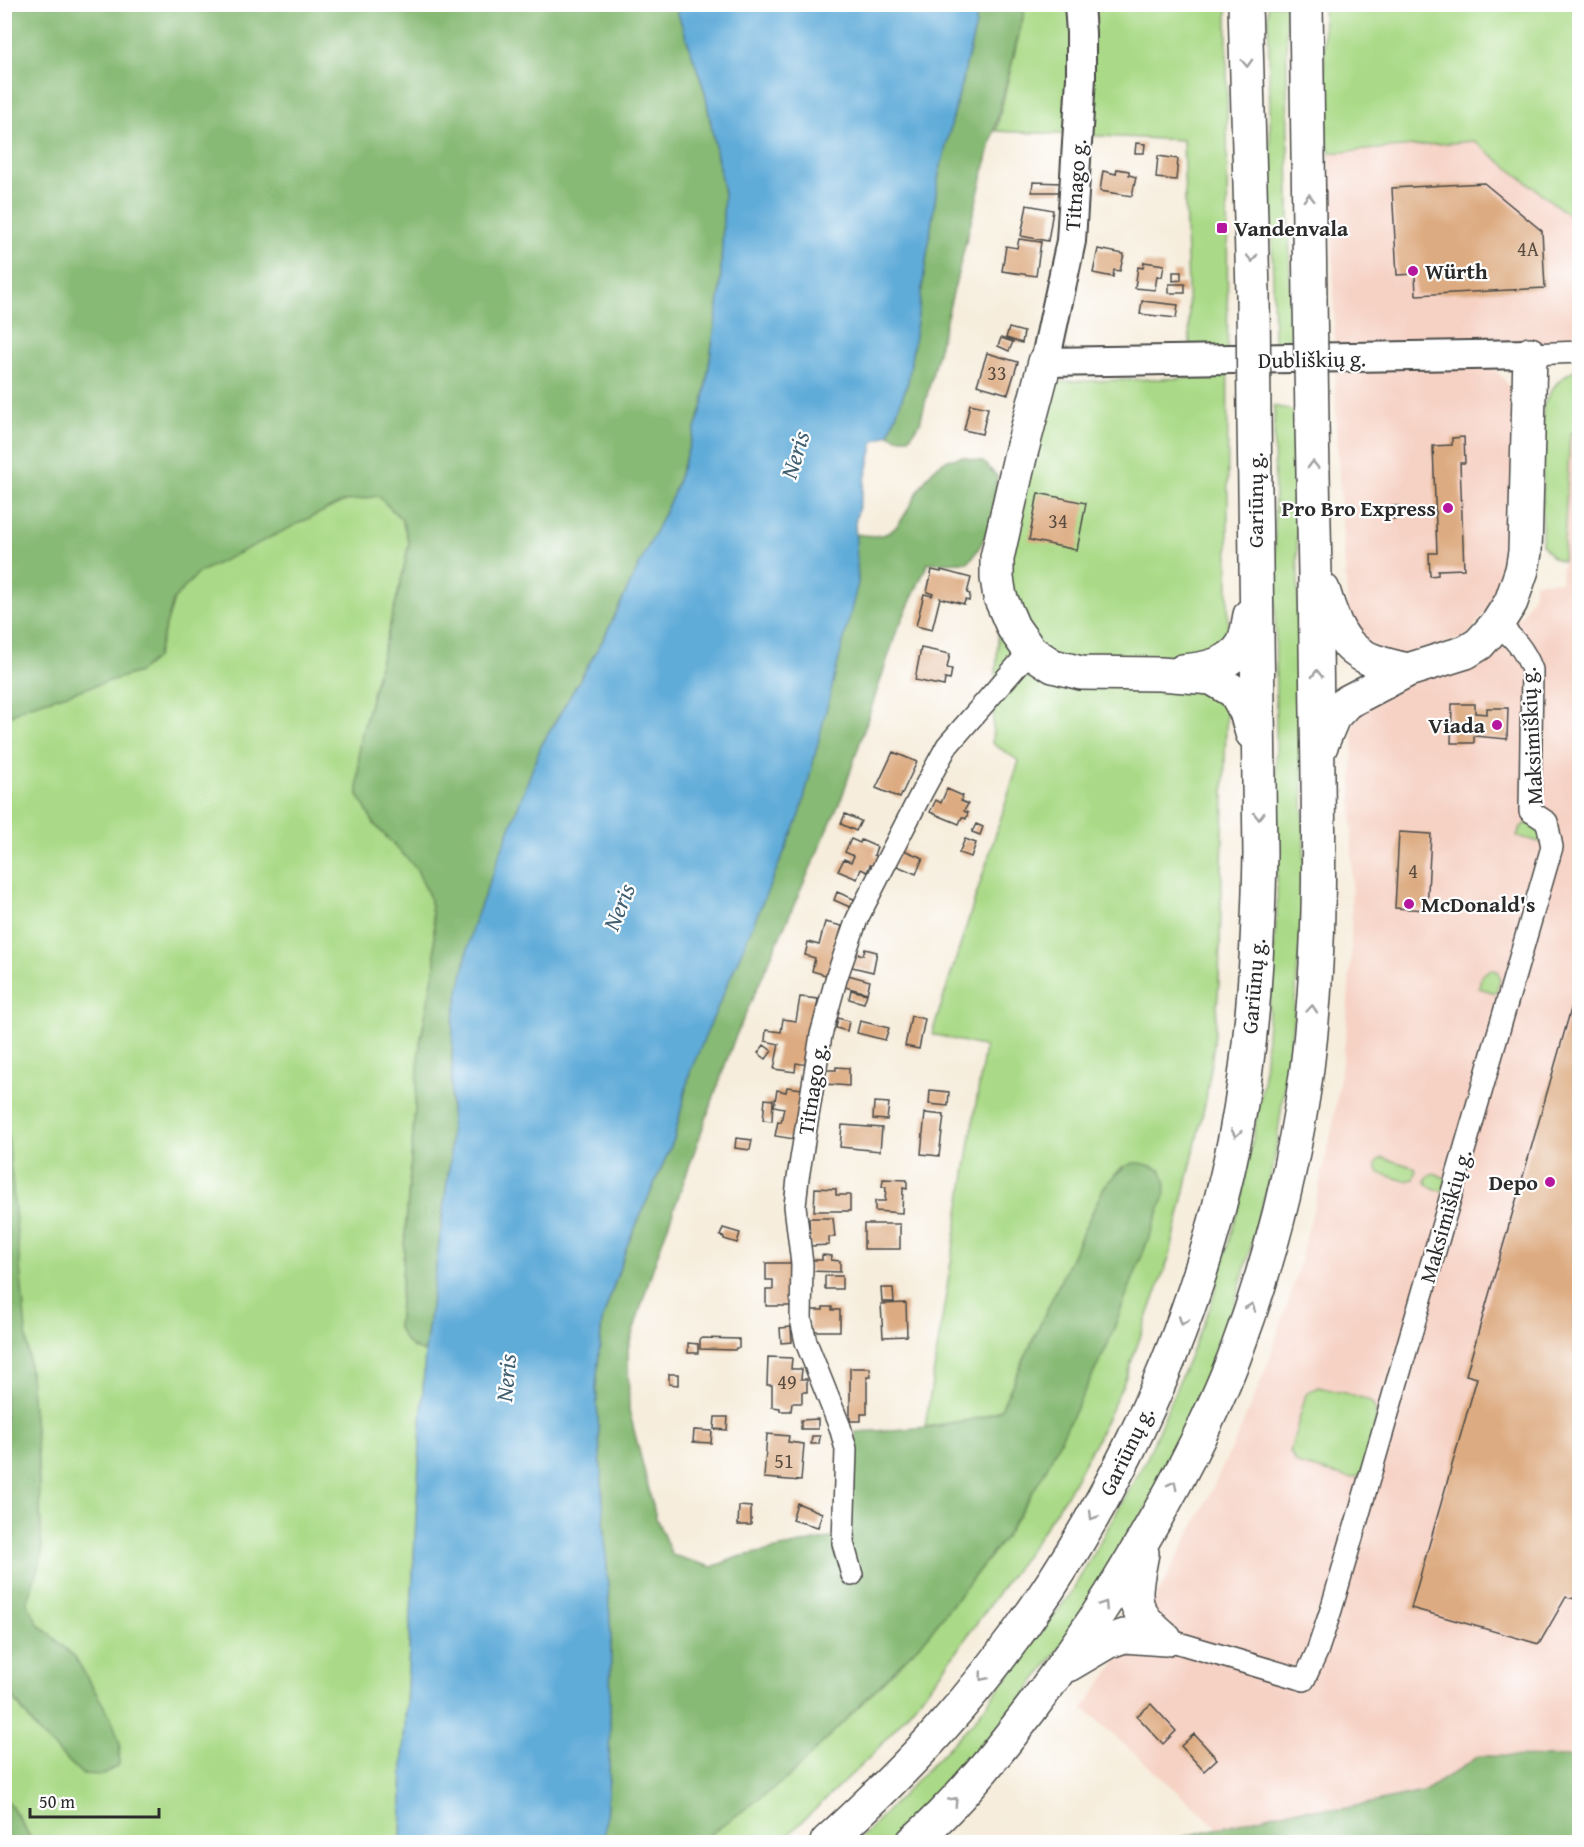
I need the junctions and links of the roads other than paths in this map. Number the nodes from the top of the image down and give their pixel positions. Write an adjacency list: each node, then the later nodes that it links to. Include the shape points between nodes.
1 (1078, 4): 6 (street, Titnago g., via 1081,78 1071,241)
2 (1245, 4): 8 (highway, Gariūnų g., one-way to 8, bridge, via 1253,293)
3 (1306, 4): 7 (highway, one-way to 3, bridge)
4 (1580, 352): 5 (street, Dubliškių g.)
5 (1530, 354): 6 (street, Dubliškių g.); 9 (highway, via 1525,552 1511,602)
6 (1045, 362): 10 (highway, via 997,558 1003,604)
7 (1315, 566): 11 (highway, via 1334,625 1345,640 1365,659); 13 (highway, one-way to 7)
8 (1255, 590): 12 (highway, via 1243,643 1231,657 1213,666); 14 (highway, Gariūnų g.)
9 (1497, 624): 11 (highway, via 1466,652); 17 (street, Maksimiškių g., via 1522,649 1532,670 1530,811 1547,822 1551,846 1331,1610 1304,1680)
10 (1030, 651): 12 (highway, via 1053,666 1081,673); 16 (street, Titnago g., via 948,746 922,792 857,919 821,1035 795,1206 802,1264 801,1319 846,1449 843,1543)
11 (1408, 670): 13 (highway, via 1347,702 1333,717)
12 (1160, 674): 14 (highway, via 1212,678 1230,688 1242,701)
13 (1318, 753): 15 (highway, one-way to 13, via 1208,1422 1234,1357 1275,1229 1294,1145 1307,1067 1314,987)
14 (1258, 758): 19 (highway, Gariūnų g., one-way to 19, via 1259,920 1245,1075 1218,1212 1170,1358 1099,1507 1008,1645 938,1732)
15 (1146, 1537): 17 (highway, via 1136,1600 1148,1625); 18 (highway, one-way to 15)
16 (852, 1575)
17 (1165, 1639): 18 (highway, via 1124,1636)
18 (1059, 1671): 20 (highway, one-way to 18, via 985,1768)
19 (827, 1842)
20 (913, 1842)

